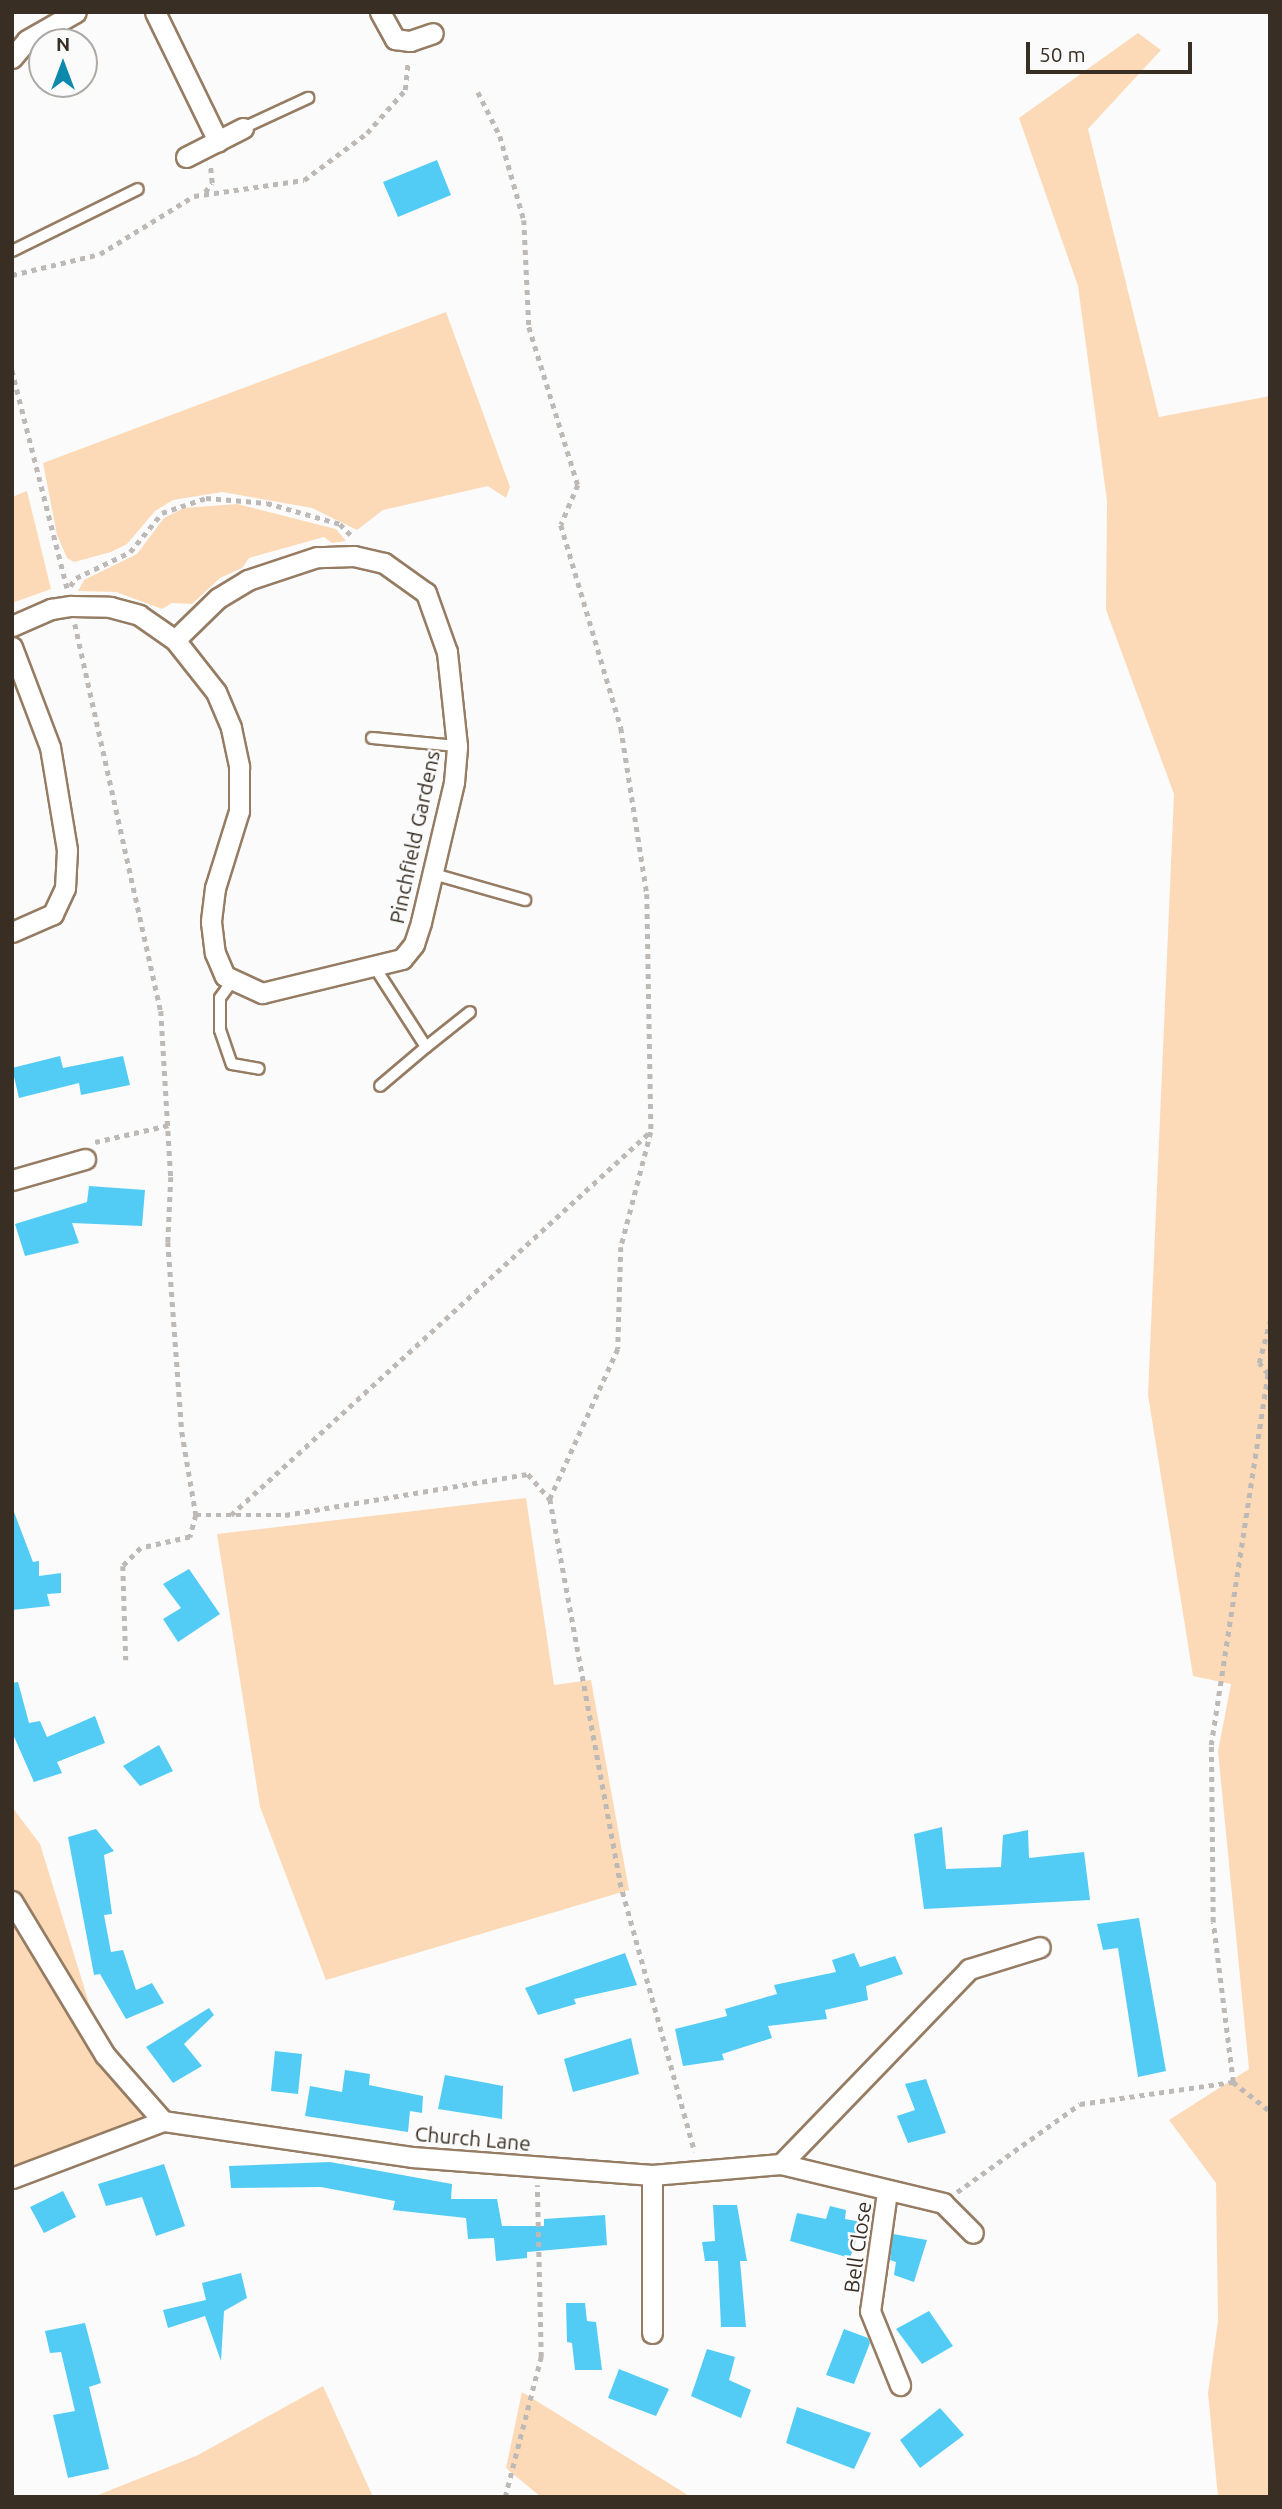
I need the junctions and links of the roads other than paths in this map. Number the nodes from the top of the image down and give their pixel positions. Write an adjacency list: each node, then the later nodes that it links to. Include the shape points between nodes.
1 (76, 12): 5 (street, via 27,40)
2 (155, 12): 8 (street)
3 (380, 12): 4 (street, via 395,39 410,41)
4 (433, 33)
5 (12, 58)
6 (308, 98): 7 (lane)
7 (243, 128): 8 (street)
8 (218, 141): 9 (street)
9 (186, 158)
10 (138, 189): 11 (lane)
11 (12, 251)
12 (12, 626): 13 (street, via 69,598 139,615)
13 (175, 640): 16 (street, Pinchfield Gardens, via 218,598 248,580 317,557 359,557 384,563 425,593 447,652); 21 (street, via 216,692 231,728 239,767 239,811 215,888 211,922 215,953 225,976)
14 (12, 646): 19 (street, via 50,747 67,850 65,888 53,914)
15 (372, 738): 16 (lane)
16 (457, 746): 17 (street, Pinchfield Gardens, via 454,782)
17 (429, 873): 18 (lane); 20 (street, Pinchfield Gardens, via 414,944 402,959)
18 (525, 900)
19 (12, 932)
20 (374, 966): 21 (street, Pinchfield Gardens, via 262,993); 23 (lane)
21 (233, 980): 24 (lane, via 220,998 220,1030 232,1064)
22 (470, 1012): 23 (lane)
23 (425, 1047): 25 (lane)
24 (259, 1069)
25 (380, 1086)
26 (85, 1159): 27 (street)
27 (12, 1180)
28 (12, 1901): 30 (street, via 105,2055)
29 (1040, 1947): 31 (street, via 969,1969)
30 (163, 2121): 32 (street, Church Lane, via 412,2157); 33 (street, Church Lane)
31 (781, 2164): 32 (street, Church Lane); 34 (street, Church Lane)
32 (652, 2175): 36 (street)
33 (12, 2178)
34 (887, 2192): 35 (street, Church Lane, via 943,2203); 37 (street, Bell Close, via 870,2311)
35 (973, 2233)
36 (652, 2333)
37 (900, 2385)

